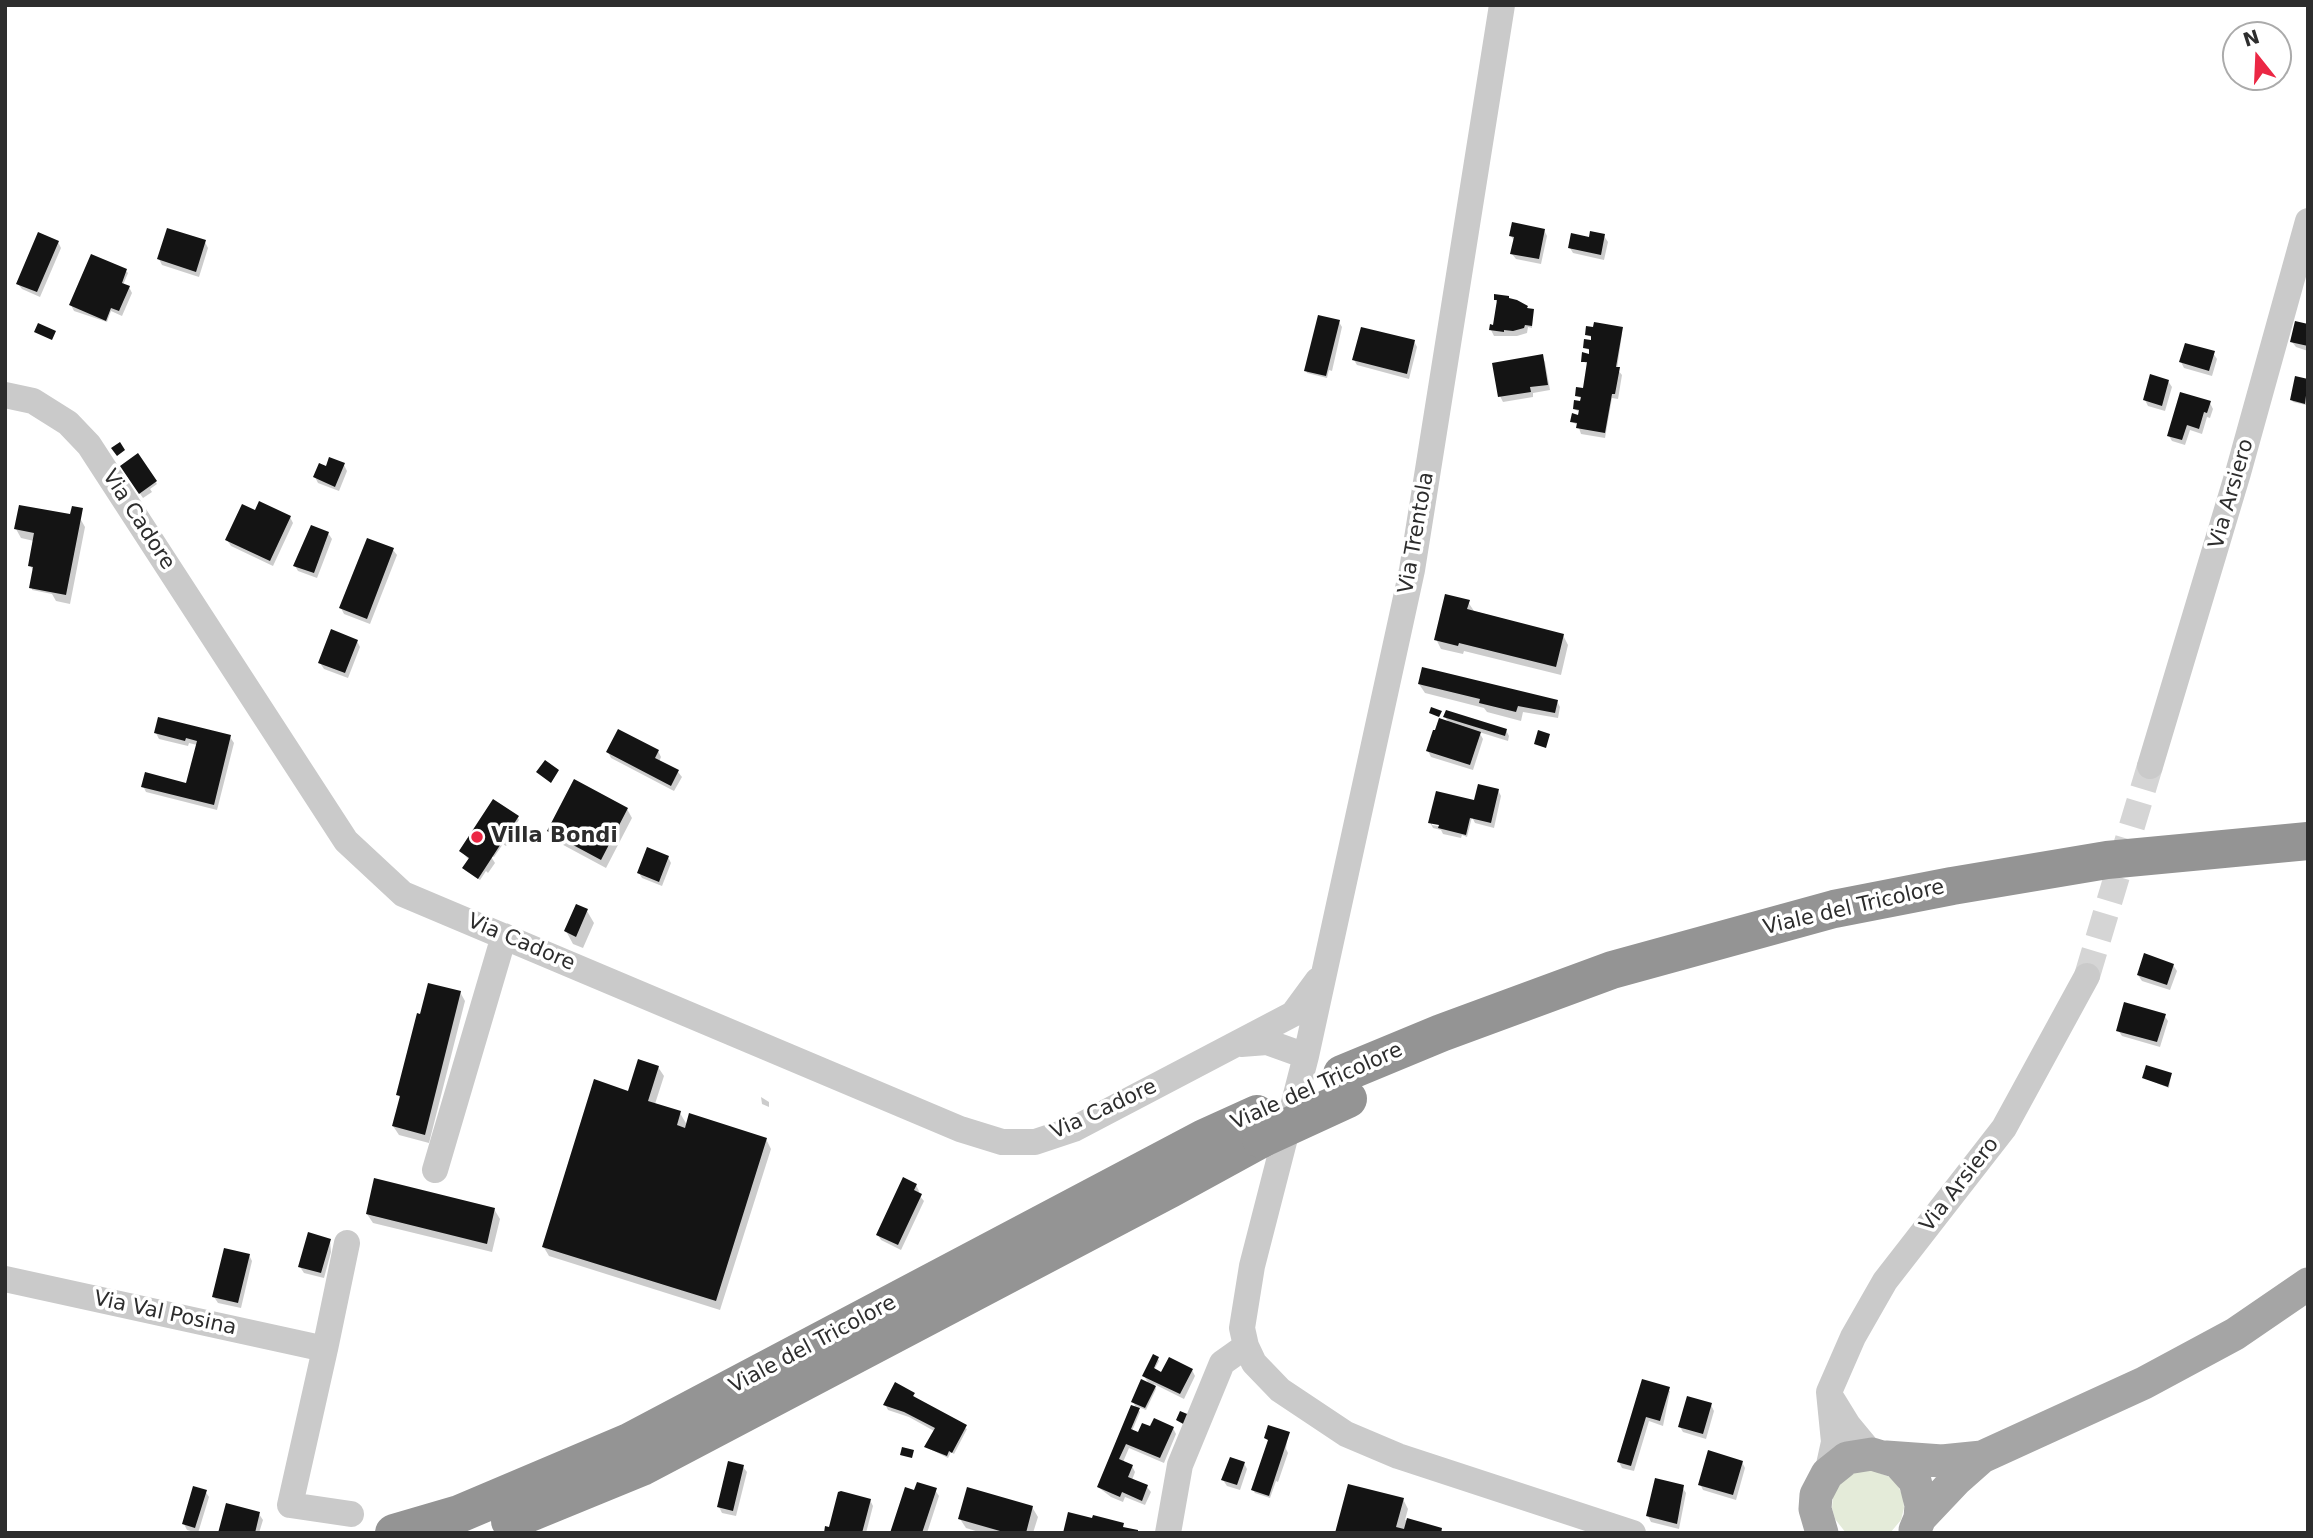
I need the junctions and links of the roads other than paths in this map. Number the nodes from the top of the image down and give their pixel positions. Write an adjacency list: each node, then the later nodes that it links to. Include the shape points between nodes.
1 (1502, 5): 8 (street, Via Trentola, via 1412,570)
2 (2308, 221): 4 (street, Via Arsiero)
3 (5, 395): 7 (street, Via Cadore, via 33,401 68,423 89,445 346,841 403,894)
4 (2150, 766)
5 (2308, 841): 12 (highway, Viale del Tricolore, via 2107,860 1835,909 1612,970 1441,1033)
6 (2308, 866): 12 (highway, Viale del Tricolore, via 2105,884 1843,932 1617,992 1451,1054)
7 (503, 936): 10 (street, Via Cadore, via 960,1129 1002,1142 1035,1142 1074,1129); 14 (street)
8 (1323, 973): 10 (street, Via Cadore, via 1293,1014); 11 (street, Via Trentola)
9 (2087, 976): 20 (street, Via Arsiero, via 2004,1128 1885,1280)
10 (1237, 1044): 11 (street, Via Cadore, via 1267,1042)
11 (1306, 1056): 18 (street, via 1252,1266 1242,1328)
12 (1345, 1087): 13 (highway, Viale del Tricolore)
13 (1259, 1126): 26 (highway, Viale del Tricolore, via 1204,1138 629,1442 459,1514); 27 (highway, Viale del Tricolore, via 1170,1189 642,1467)
14 (435, 1170)
15 (347, 1243): 19 (street)
16 (5, 1279): 19 (street, Via Val Posina)
17 (2308, 1284): 22 (main road, via 2235,1334 2144,1383)
18 (1246, 1346): 28 (street, via 1222,1363 1180,1465); 29 (street, via 1254,1363 1280,1390 1346,1434 1398,1456)
19 (325, 1349): 24 (street, via 290,1505)
20 (1829, 1392): 21 (street, via 1848,1425); 23 (street, Via Arsiero, via 1834,1442)
21 (1879, 1455): 22 (main road, via 1941,1461); 23 (main road, via 1847,1458); 25 (main road, via 1898,1462 1915,1481 1920,1493)
22 (1982, 1457): 25 (main road, via 1956,1480)
23 (1821, 1485): 30 (main road); 31 (main road, via 1815,1509)
24 (351, 1514)
25 (1918, 1527)
26 (394, 1533)
27 (482, 1533)
28 (1168, 1533)
29 (1633, 1533)
30 (1791, 1533)
31 (1822, 1533)

